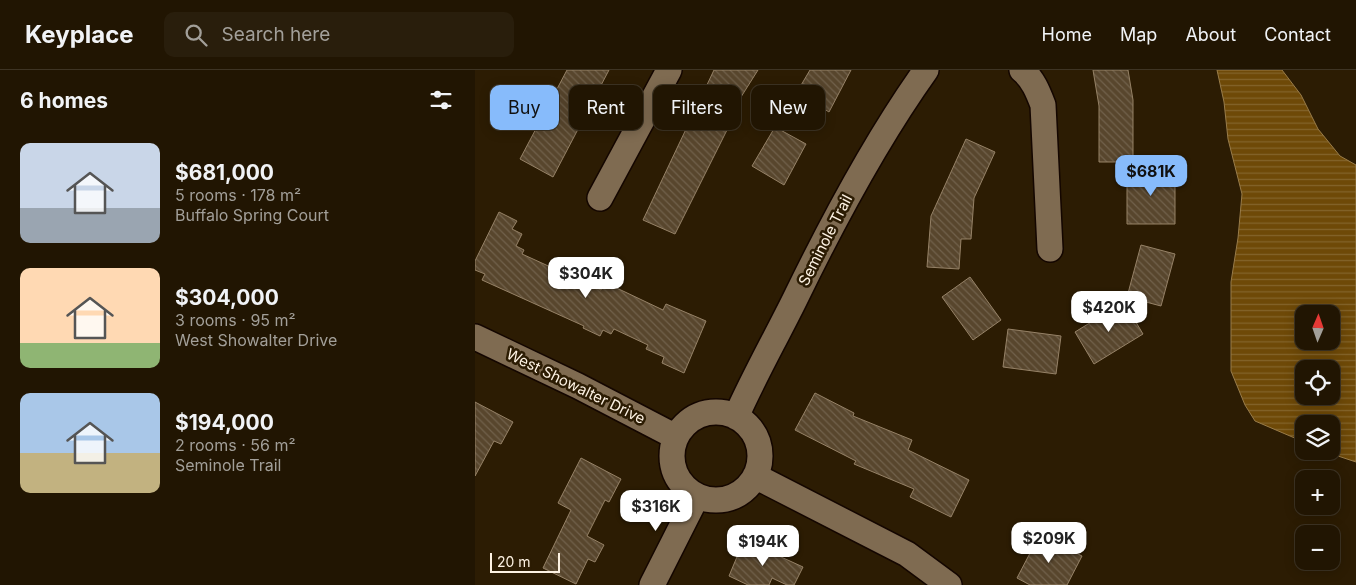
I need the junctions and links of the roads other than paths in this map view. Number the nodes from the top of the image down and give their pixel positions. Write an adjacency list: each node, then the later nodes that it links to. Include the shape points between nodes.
1 (669, 70): 4 (street)
2 (925, 70): 7 (street, Seminole Trail, via 847,196)
3 (1022, 70): 5 (street, via 1028,74 1043,104)
4 (600, 198)
5 (1050, 249)
6 (475, 337): 8 (street, West Showalter Drive)
7 (736, 417): 8 (street, via 708,413 684,426); 9 (street, via 755,436 759,463)
8 (676, 437): 10 (street, via 671,460 674,471 687,490)
9 (755, 476): 10 (street, via 737,495 724,500); 12 (street, via 907,554)
10 (697, 496): 11 (street)
11 (652, 585)
12 (949, 585)

